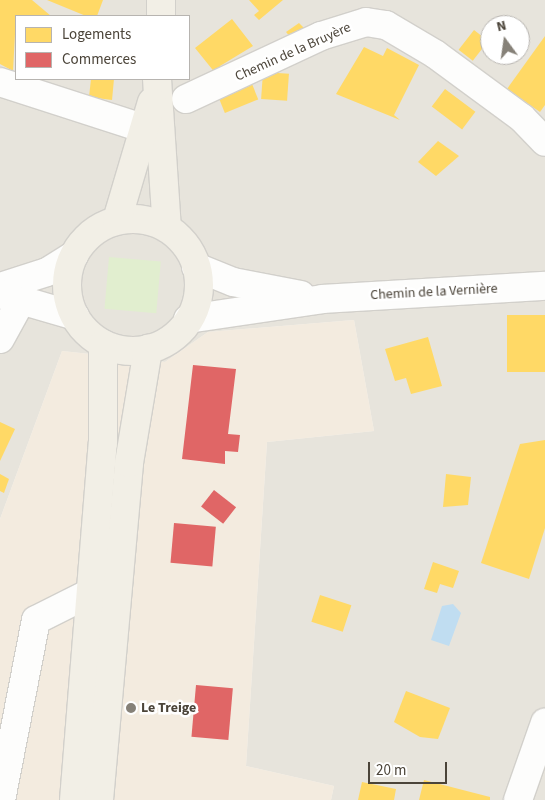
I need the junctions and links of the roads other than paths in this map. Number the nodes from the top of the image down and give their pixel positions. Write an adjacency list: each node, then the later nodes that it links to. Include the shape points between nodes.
1 (161, 0): 2 (main road)
2 (161, 15)
3 (0, 82): 6 (street)
4 (156, 86): 6 (main road); 9 (main road)
5 (186, 99): 7 (street, Chemin de la Bruyère, via 321,36 366,22 386,25 435,54 522,118)
6 (142, 128): 8 (main road)
7 (545, 142)
8 (117, 220): 9 (main road, via 151,221); 10 (main road, via 99,228)
9 (167, 228): 11 (main road, via 181,239)
10 (74, 255): 13 (street); 15 (main road, via 67,289)
11 (196, 267): 14 (street, Chemin de la Vernière, via 233,282); 16 (main road, via 199,289)
12 (545, 286): 14 (street, Chemin de la Vernière)
13 (7, 294): 15 (street); 17 (street)
14 (322, 298): 16 (street, Chemin de la Vernière)
15 (74, 316): 18 (main road)
16 (188, 319): 19 (main road, via 168,341)
17 (0, 339)
18 (103, 344): 19 (main road, via 125,350); 20 (main road, via 103,443)
19 (148, 349): 24 (main road, via 128,463)
20 (92, 592): 22 (street, via 36,620); 23 (main road)
21 (545, 722): 25 (street)
22 (1, 800)
23 (74, 800)
24 (99, 800)
25 (518, 800)

